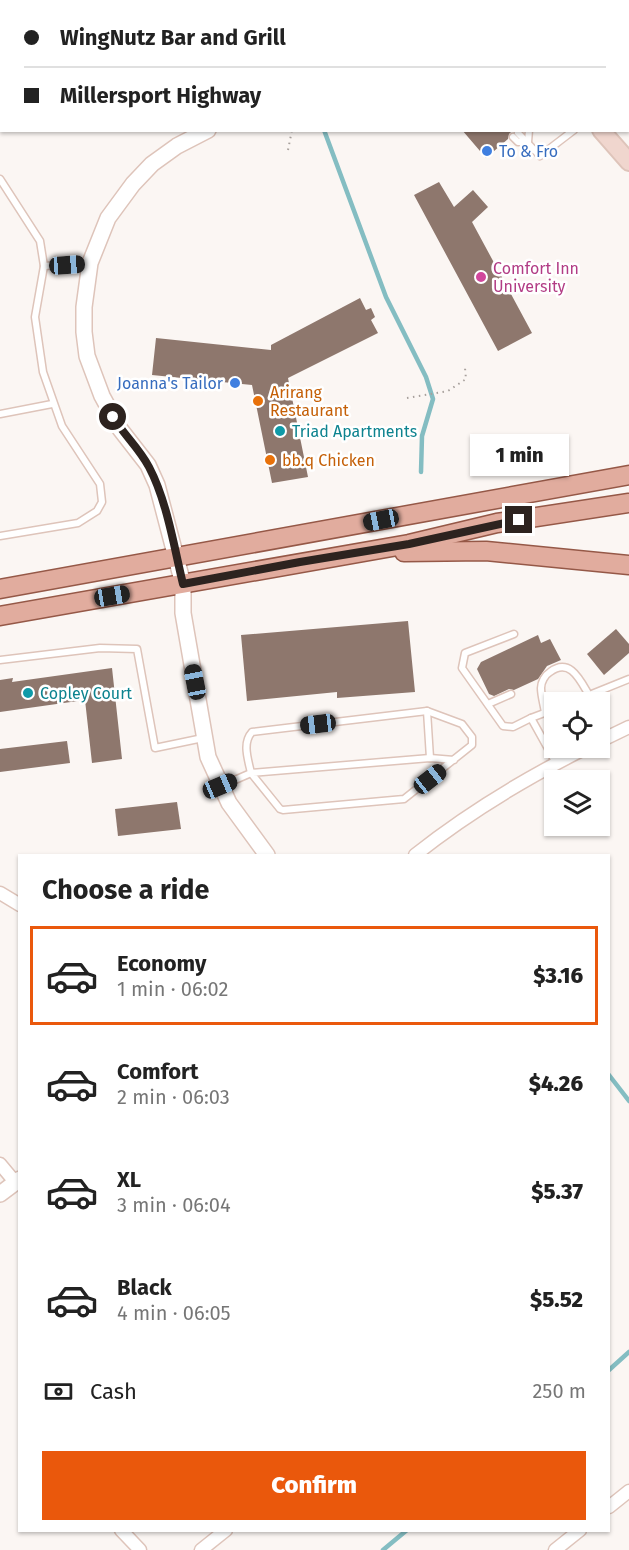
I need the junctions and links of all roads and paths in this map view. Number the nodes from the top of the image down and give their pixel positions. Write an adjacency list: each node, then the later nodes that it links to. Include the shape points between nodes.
1 (204, 132): 11 (street, via 164,154 133,184 108,218)
2 (292, 132): 8 (path)
3 (529, 132): 7 (lane)
4 (571, 132): 7 (lane, via 540,156)
5 (603, 132): 9 (main road)
6 (515, 135): 7 (lane, via 518,142)
7 (528, 142)
8 (288, 150)
9 (629, 162)
10 (0, 179): 12 (lane, via 40,241)
11 (90, 263): 12 (lane); 21 (street, via 84,307 87,356 106,405 140,452 157,485)
12 (44, 266): 15 (lane, via 35,317)
13 (465, 368): 14 (path, via 466,379 448,391)
14 (407, 398)
15 (52, 404): 16 (lane); 19 (lane, via 68,438 100,484 102,502 97,511 78,523)
16 (0, 414)
17 (629, 475): 21 (main road)
18 (629, 503): 20 (main road, via 497,523)
19 (0, 536)
20 (363, 551): 22 (main road, via 486,551); 23 (main road)
21 (177, 558): 23 (street); 24 (main road)
22 (629, 565)
23 (183, 584): 25 (main road); 39 (street, via 183,613)
24 (0, 589)
25 (0, 616)
26 (514, 633): 32 (lane, via 465,653 462,668)
27 (0, 660): 39 (lane, via 100,648 136,649 155,748)
28 (629, 679): 30 (lane)
29 (587, 692): 33 (lane, via 577,674 561,666 544,677)
30 (596, 692)
31 (511, 694): 32 (lane)
32 (488, 704): 36 (lane, via 503,726 513,727)
33 (544, 706)
34 (426, 711): 40 (lane); 42 (lane, via 462,724 472,737 472,745); 44 (lane, via 252,732 246,745)
35 (544, 713): 36 (lane)
36 (531, 718): 43 (lane)
37 (629, 727): 38 (street)
38 (610, 736)
39 (206, 737): 45 (street, via 208,757)
40 (430, 758): 42 (lane); 44 (lane)
41 (566, 758): 43 (street)
42 (454, 760): 44 (lane, via 404,799 283,810)
43 (556, 763): 47 (street, via 482,806)
44 (251, 773): 45 (lane)
45 (220, 786): 46 (street)
46 (266, 854)
47 (416, 854)
48 (0, 893): 49 (street)
49 (18, 904)
50 (0, 1164): 51 (street)
51 (17, 1180): 52 (street)
52 (0, 1194)
53 (629, 1491): 54 (street)
54 (610, 1506)
55 (123, 1532): 58 (street)
56 (224, 1532): 59 (street)
57 (578, 1532): 60 (street)
58 (140, 1550)
59 (201, 1550)
60 (555, 1550)

